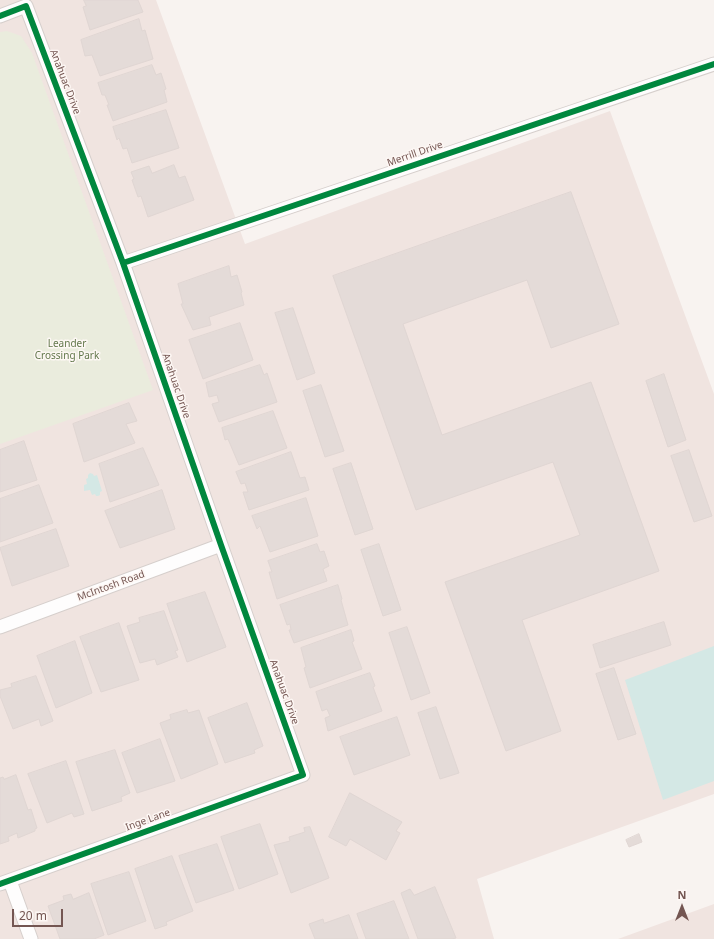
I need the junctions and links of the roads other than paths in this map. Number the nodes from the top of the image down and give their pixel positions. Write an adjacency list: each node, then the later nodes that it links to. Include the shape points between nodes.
1 (0, 16): 3 (street, Anahuac Drive, via 26,6)
2 (714, 64): 3 (street, Merrill Drive)
3 (123, 263): 4 (street, Anahuac Drive)
4 (221, 545): 5 (street, McIntosh Road); 6 (street, Anahuac Drive)
5 (0, 627)
6 (303, 775): 7 (street, Inge Lane)
7 (5, 882): 8 (street)
8 (31, 939)

